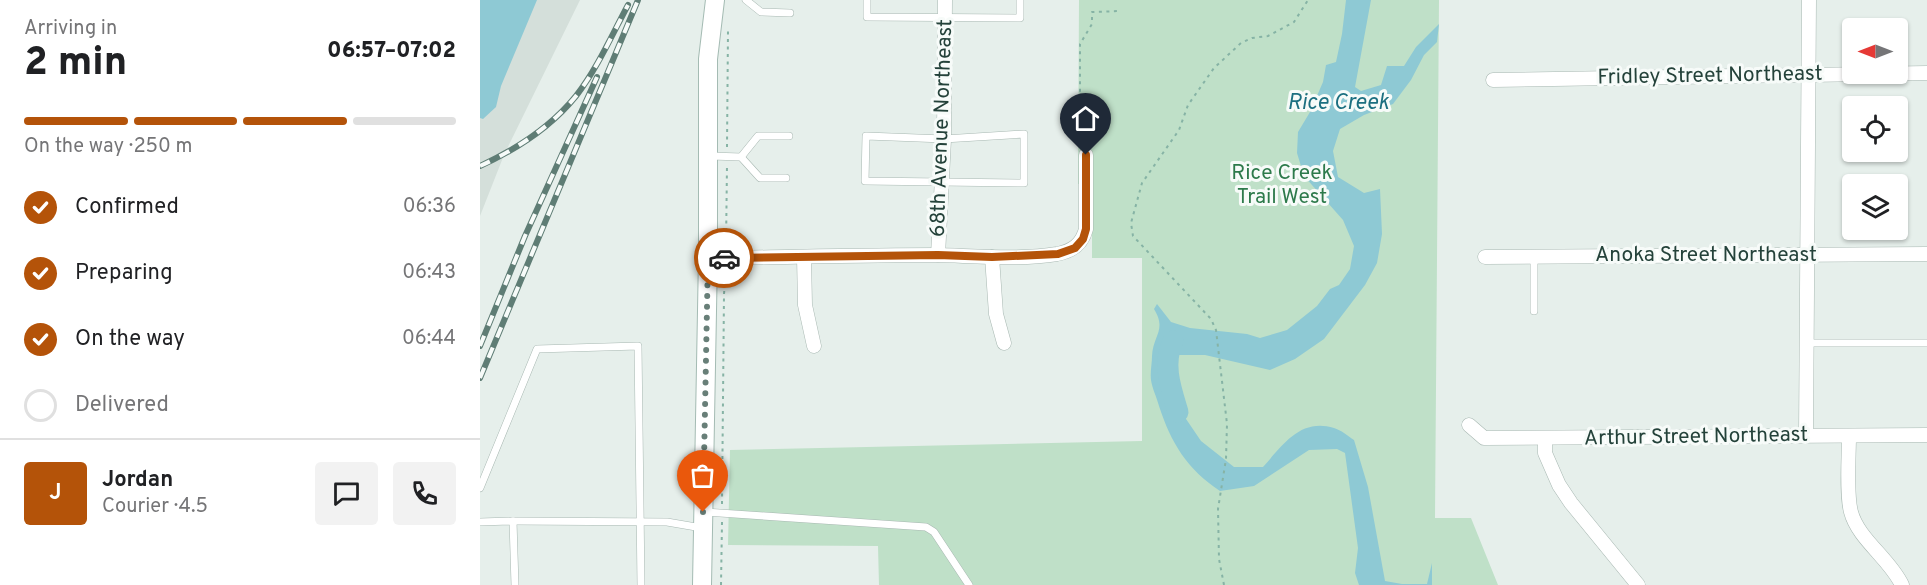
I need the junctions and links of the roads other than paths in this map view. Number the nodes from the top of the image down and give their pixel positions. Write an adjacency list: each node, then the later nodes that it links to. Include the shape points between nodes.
1 (716, 0): 15 (street, via 708,59)
2 (746, 0): 7 (lane, via 761,12)
3 (867, 0): 8 (lane, via 867,17)
4 (945, 0): 8 (street, 68th Avenue Northeast)
5 (1020, 0): 8 (lane, via 1020,18)
6 (1809, 0): 10 (street)
7 (790, 13)
8 (945, 18): 13 (street, 68th Avenue Northeast)
9 (1927, 74): 10 (street, Fridley Street Northeast)
10 (1808, 75): 11 (street, Fridley Street Northeast); 21 (street)
11 (1493, 80)
12 (789, 136): 16 (lane, via 758,136)
13 (944, 139): 18 (street, 68th Avenue Northeast); 18 (lane, via 866,136 865,181); 18 (lane, via 1024,134 1024,183)
14 (1086, 155): 25 (street, via 1086,229 1075,248 1058,254)
15 (708, 156): 16 (lane); 22 (street)
16 (741, 157): 17 (lane, via 760,178)
17 (786, 178)
18 (942, 182): 20 (street, 68th Avenue Northeast)
19 (1927, 254): 21 (street, Anoka Street Northeast)
20 (938, 255): 24 (street); 25 (street)
21 (1807, 255): 23 (street, Anoka Street Northeast); 29 (street)
22 (708, 256): 24 (street); 38 (street)
23 (1534, 256): 26 (street, Anoka Street Northeast); 27 (lane)
24 (804, 257): 31 (street, via 805,305)
25 (992, 257): 28 (street, via 996,314)
26 (1485, 257)
27 (1534, 310)
28 (1004, 343)
29 (1806, 343): 30 (lane); 34 (street)
30 (1927, 343)
31 (814, 346)
32 (1469, 425): 36 (street, Arthur Street Northeast, via 1484,438)
33 (1927, 435): 35 (street, Arthur Street Northeast)
34 (1806, 436): 35 (street, Arthur Street Northeast); 36 (street, Arthur Street Northeast)
35 (1849, 436): 47 (street, via 1851,511)
36 (1545, 439): 46 (street, via 1545,453 1559,485)
37 (480, 488): 41 (lane, via 537,349 638,346)
38 (703, 520): 41 (lane); 44 (street); 45 (lane, via 722,514 926,526)
39 (513, 521): 40 (lane); 41 (lane); 42 (lane)
40 (480, 522)
41 (640, 523): 43 (lane)
42 (514, 585)
43 (641, 585)
44 (702, 585)
45 (969, 585)
46 (1638, 585)
47 (1902, 585)

